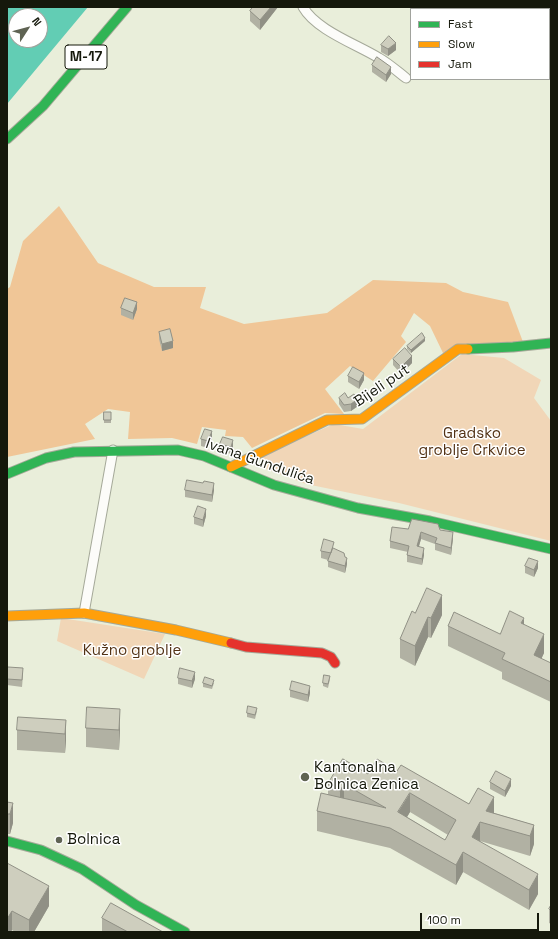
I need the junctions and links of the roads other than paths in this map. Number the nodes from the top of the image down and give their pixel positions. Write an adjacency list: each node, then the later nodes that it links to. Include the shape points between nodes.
1 (127, 7): 4 (main road, M-17, via 47,102)
2 (303, 7): 3 (street, via 318,24 380,58)
3 (406, 78)
4 (7, 139)
5 (551, 343): 7 (main road, Bijeli put, via 513,348 458,349 362,419 327,420)
6 (113, 450): 7 (main road, Ivana Gundulića, via 178,450 204,456); 8 (main road, Ivana Gundulića, via 74,452 46,458); 10 (street)
7 (231, 467): 9 (main road, Ivana Gundulića, via 274,485 358,508 430,521)
8 (7, 474)
9 (551, 549)
10 (84, 613): 11 (main road); 12 (main road, via 176,630 246,647 322,653 331,657)
11 (7, 616)
12 (335, 663)
13 (7, 841): 14 (main road, via 41,850 82,869 136,905)
14 (185, 932)

